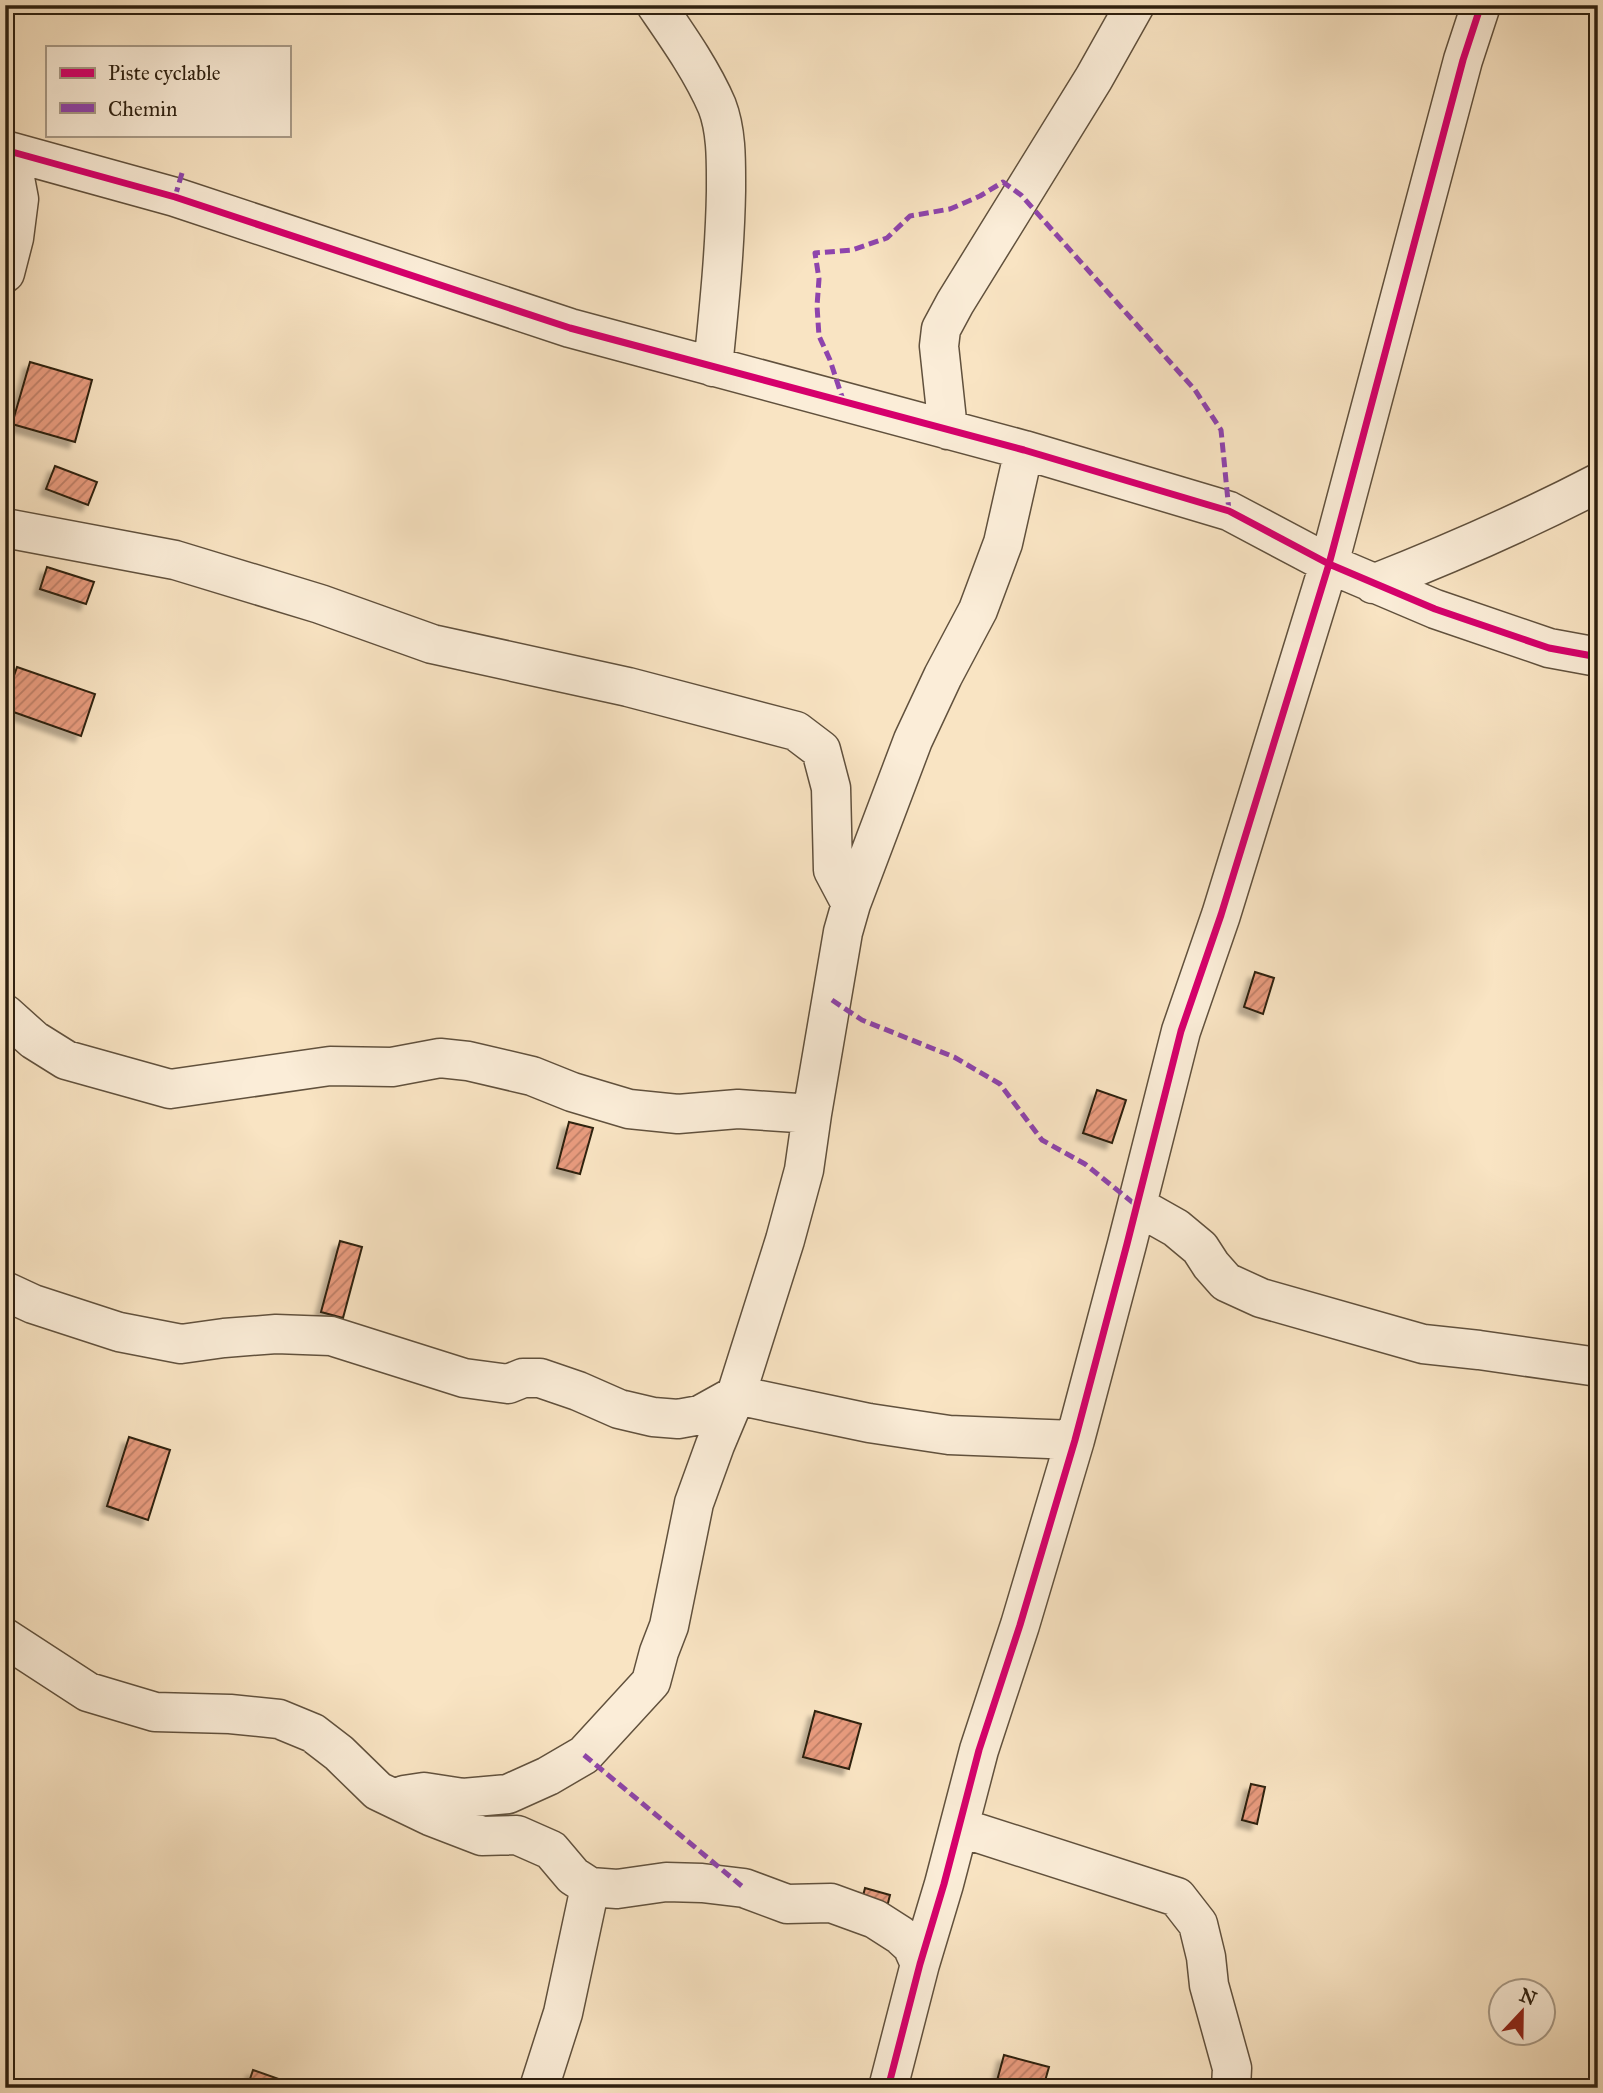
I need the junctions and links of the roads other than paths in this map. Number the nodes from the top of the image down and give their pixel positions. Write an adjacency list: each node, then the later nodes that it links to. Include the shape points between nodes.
1 (656, 5): 6 (street, via 717,107 724,138 726,217)
2 (1135, 5): 7 (street, via 941,329)
3 (1480, 5): 11 (street)
4 (8, 151): 5 (street, via 19,199); 6 (street, via 175,197 570,328)
5 (5, 273)
6 (713, 367): 7 (street)
7 (948, 430): 8 (street)
8 (1024, 450): 11 (street, via 1230,511); 14 (street, via 1003,543 978,610 913,740)
9 (1598, 483): 12 (street, via 1452,553)
10 (5, 528): 14 (street, via 174,561 320,604 432,645 628,687 796,732 821,750 831,788 833,870)
11 (1329, 564): 12 (street); 17 (street, via 1181,1031)
12 (1373, 583): 13 (street, via 1549,648)
13 (1598, 657)
14 (851, 904): 16 (street)
15 (5, 1014): 16 (street, via 66,1060 170,1089 330,1066 393,1067 440,1058 532,1076 629,1109 678,1114 738,1109)
16 (812, 1114): 20 (street, via 804,1170)
17 (1137, 1206): 19 (street, via 1200,1248 1226,1282 1261,1298 1423,1344); 21 (street)
18 (5, 1291): 20 (street, via 118,1332 181,1344 276,1334 331,1336 464,1378 508,1384 540,1378 619,1409 653,1417 700,1415)
19 (1598, 1367)
20 (736, 1395): 21 (street, via 950,1435); 23 (street, via 694,1503 669,1626 651,1682 584,1755 508,1794 463,1798 424,1792)
21 (1075, 1440): 24 (street, via 979,1750)
22 (5, 1638): 23 (street, via 88,1692 156,1712 279,1719 313,1733)
23 (388, 1797): 25 (street, via 482,1836 517,1835 551,1850 573,1876)
24 (960, 1827): 26 (street); 29 (street, via 1177,1897 1198,1924 1232,2068)
25 (590, 1887): 26 (street, via 702,1883 744,1888 787,1903 831,1903 874,1919 900,1935 912,1946); 27 (street, via 563,2013)
26 (919, 1964): 28 (street)
27 (539, 2088)
28 (888, 2088)
29 (1231, 2088)

